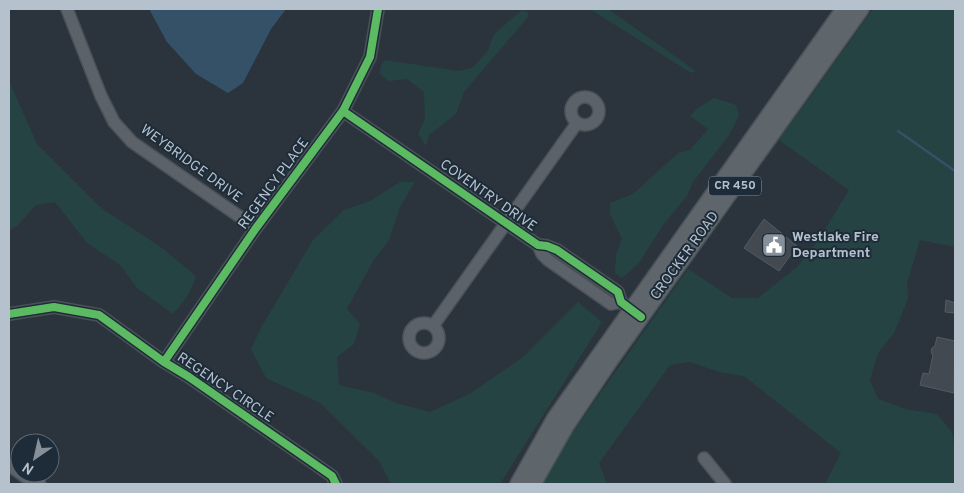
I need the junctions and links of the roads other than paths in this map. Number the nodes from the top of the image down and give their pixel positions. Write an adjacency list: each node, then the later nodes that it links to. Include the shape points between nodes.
1 (67, 9): 8 (street, WEYBRIDGE DRIVE, via 114,122 132,142)
2 (378, 9): 5 (street, REGENCY PLACE, via 370,57)
3 (844, 9): 9 (main road, CROCKER ROAD)
4 (861, 9): 9 (main road, CROCKER ROAD / CR 450)
5 (343, 111): 7 (street, COVENTRY DRIVE); 8 (street, REGENCY PLACE)
6 (578, 123): 7 (street)
7 (507, 223): 9 (street, COVENTRY DRIVE, via 538,245 557,250 618,292); 11 (street)
8 (256, 228): 12 (street, REGENCY PLACE)
9 (631, 310): 17 (main road, CROCKER ROAD, via 555,418); 18 (main road, CROCKER ROAD / CR 450)
10 (9, 314): 12 (street, REGENCY CIRCLE, via 54,307 99,315)
11 (433, 326)
12 (164, 362): 16 (street, REGENCY CIRCLE, via 332,476)
13 (704, 458): 19 (street)
14 (9, 465): 15 (street, via 35,484)
15 (40, 484)
16 (336, 484)
17 (518, 484)
18 (533, 484)
19 (725, 484)

